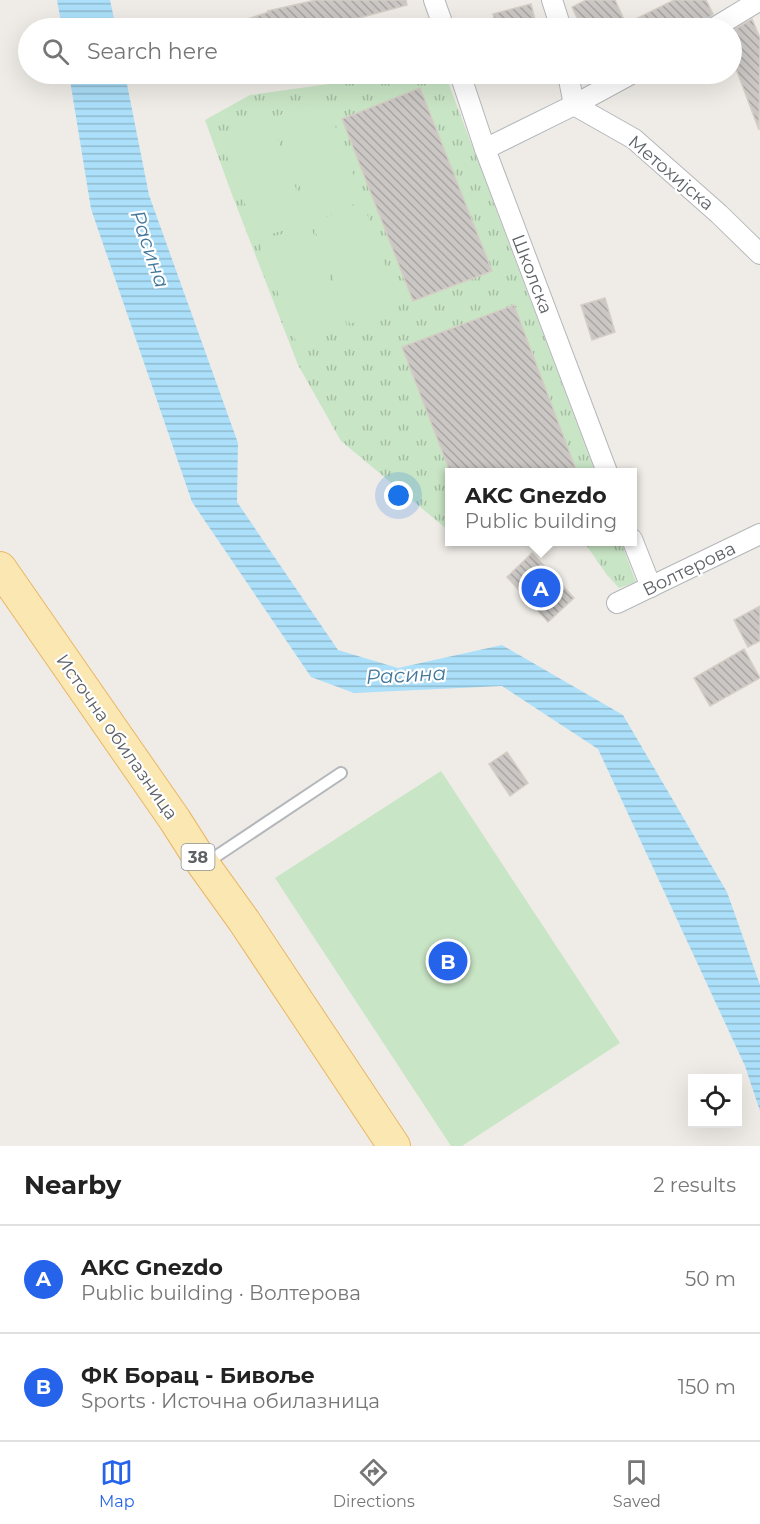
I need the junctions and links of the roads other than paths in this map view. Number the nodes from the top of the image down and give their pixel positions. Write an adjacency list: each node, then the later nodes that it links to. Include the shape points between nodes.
1 (434, 0): 4 (street)
2 (552, 0): 5 (street)
3 (760, 0): 6 (street)
4 (440, 18)
5 (558, 18)
6 (730, 18)
7 (463, 84): 11 (street, Школска)
8 (570, 84): 10 (street)
9 (613, 84): 10 (street)
10 (574, 105): 11 (street); 12 (street, Метохијска, via 634,139)
11 (485, 149): 13 (street, Школска)
12 (760, 254)
13 (605, 468)
14 (760, 534): 17 (street, Волтерова)
15 (636, 546): 17 (street)
16 (0, 568): 20 (main road, Источна обилазница / 38)
17 (651, 587): 18 (street, Волтерова)
18 (617, 603)
19 (341, 772): 20 (lane)
20 (203, 864): 21 (main road, Источна обилазница / 38)
21 (394, 1146)

